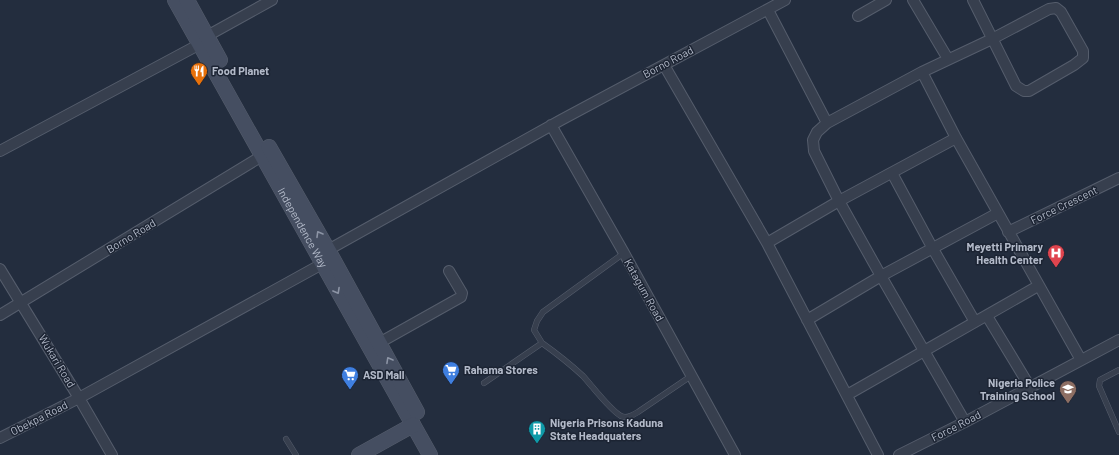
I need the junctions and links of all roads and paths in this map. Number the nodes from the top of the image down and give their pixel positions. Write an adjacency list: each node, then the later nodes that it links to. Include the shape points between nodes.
1 (175, 0): 11 (main road, Independence Way)
2 (187, 0): 11 (main road, Independence Way)
3 (272, 0): 11 (street)
4 (785, 0): 8 (street, Borno Road)
5 (886, 0): 9 (street)
6 (913, 0): 12 (street)
7 (972, 0): 10 (street)
8 (768, 10): 13 (street, Borno Road); 15 (street)
9 (858, 16)
10 (992, 39): 10 (street, via 1049,9 1056,8 1061,12 1083,51 1083,58 1029,91 1024,91 1016,86); 12 (street)
11 (203, 40): 18 (street); 19 (main road, Independence Way); 27 (main road, Independence Way, one-way to 11)
12 (948, 58): 14 (street)
13 (664, 64): 16 (street, Borno Road); 25 (street)
14 (922, 72): 15 (street); 17 (street)
15 (827, 123): 22 (street, via 813,140 814,151)
16 (551, 125): 27 (street, Borno Road); 28 (street, Katagum Road)
17 (956, 138): 20 (street); 23 (street)
18 (0, 151)
19 (262, 156): 29 (main road, Independence Way); 34 (street, Borno Road)
20 (892, 173): 22 (street); 26 (street)
21 (1119, 178): 24 (street, Force Crescent)
22 (839, 201): 25 (street); 32 (street)
23 (998, 213): 24 (street); 26 (street)
24 (1008, 232): 33 (street)
25 (767, 244): 37 (street)
26 (933, 249): 32 (street); 38 (street)
27 (328, 250): 40 (main road, Independence Way)
28 (624, 253): 41 (lane, via 543,312 534,330); 45 (street, Katagum Road)
29 (322, 264): 49 (street, Obekpa Road); 51 (main road, Independence Way, one-way to 51)
30 (0, 269): 34 (street, Wukari Road)
31 (449, 272): 40 (street, via 462,293 461,297)
32 (881, 276): 37 (street); 42 (street)
33 (1038, 286): 36 (street); 43 (street)
34 (21, 304): 35 (street, Borno Road); 49 (street, Wukari Road)
35 (0, 315)
36 (987, 316): 38 (street); 47 (street)
37 (807, 320): 48 (street)
38 (976, 322): 42 (street)
39 (1119, 340): 43 (street, Force Road)
40 (379, 342): 59 (main road, Independence Way, one-way to 40)
41 (542, 343): 45 (lane, via 582,376 622,417 629,417 638,412); 46 (lane)
42 (923, 351): 48 (street); 50 (street)
43 (1081, 360): 47 (street, Force Road)
44 (1119, 370): 52 (lane, via 1100,380 1099,386)
45 (691, 376): 60 (street, Katagum Road)
46 (484, 383)
47 (1030, 387): 50 (street, Force Road)
48 (846, 395): 61 (street)
49 (79, 398): 53 (street, Obekpa Road); 55 (street, Wukari Road)
50 (965, 422): 62 (street, Force Road)
51 (413, 425): 57 (main road); 58 (main road, Independence Way)
52 (1119, 432)
53 (0, 438)
54 (286, 439): 56 (lane)
55 (112, 455)
56 (296, 455)
57 (359, 455)
58 (430, 455)
59 (441, 455)
60 (735, 455)
61 (878, 455)
62 (899, 455)

